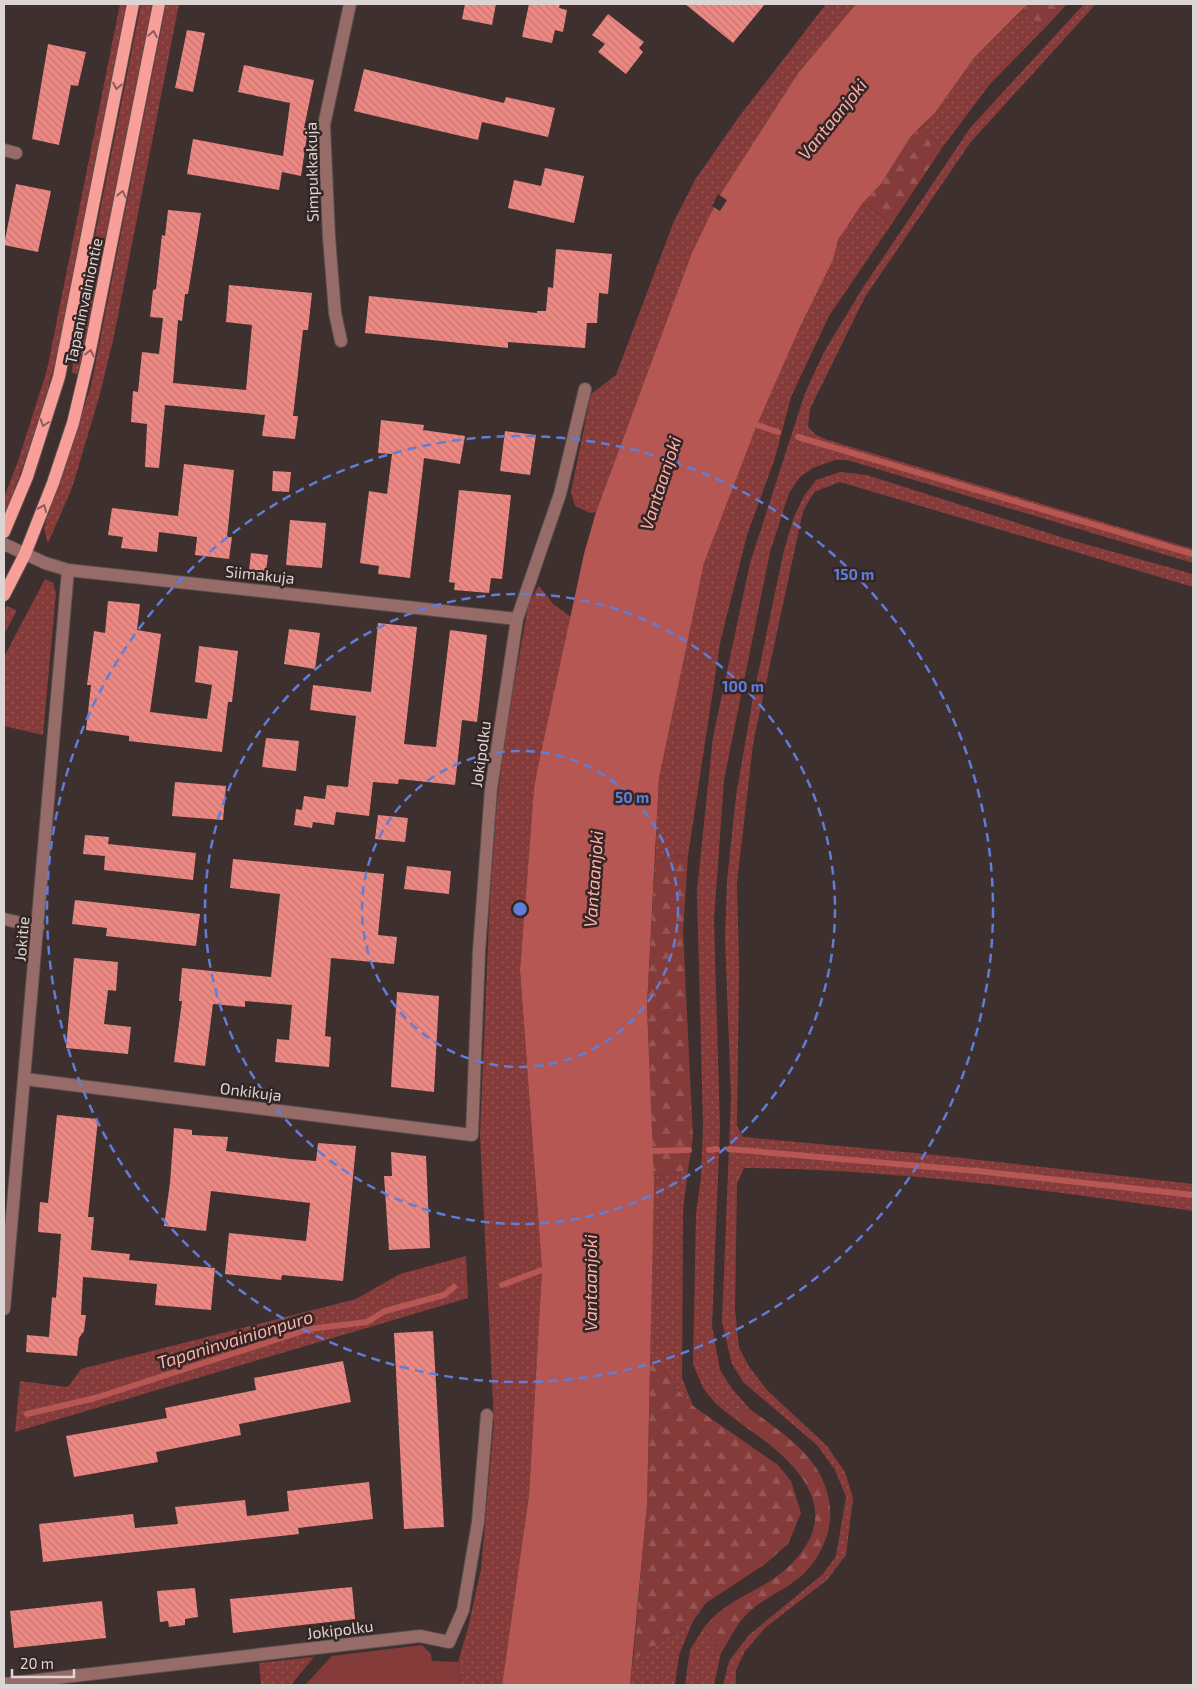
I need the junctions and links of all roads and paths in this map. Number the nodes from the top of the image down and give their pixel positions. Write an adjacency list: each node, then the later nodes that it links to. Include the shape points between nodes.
1 (133, 4): 6 (main road, Tapaninvainiontie, one-way to 6, via 59,377 27,477)
2 (159, 4): 8 (main road, Tapaninvainiontie, one-way to 2, via 73,423)
3 (350, 4): 4 (street, Simpukkakuja, via 324,124 329,237 335,313)
4 (341, 341)
5 (585, 390): 11 (street, Jokipolku, via 560,494)
6 (4, 532)
7 (4, 544): 8 (street, Siimakuja)
8 (25, 554): 9 (street, Siimakuja); 10 (main road, Tapaninvainiontie)
9 (68, 570): 11 (street, Siimakuja); 13 (street, Jokitie)
10 (4, 594)
11 (517, 618): 15 (street, Jokipolku, via 491,789 478,951)
12 (4, 919): 13 (street)
13 (38, 927): 14 (street, Jokitie)
14 (25, 1079): 15 (street, Onkikuja); 16 (street, Jokitie)
15 (472, 1135)
16 (4, 1309)
17 (487, 1415): 18 (street, Jokipolku, via 476,1537 463,1610 449,1642 420,1636)
18 (4, 1684)

